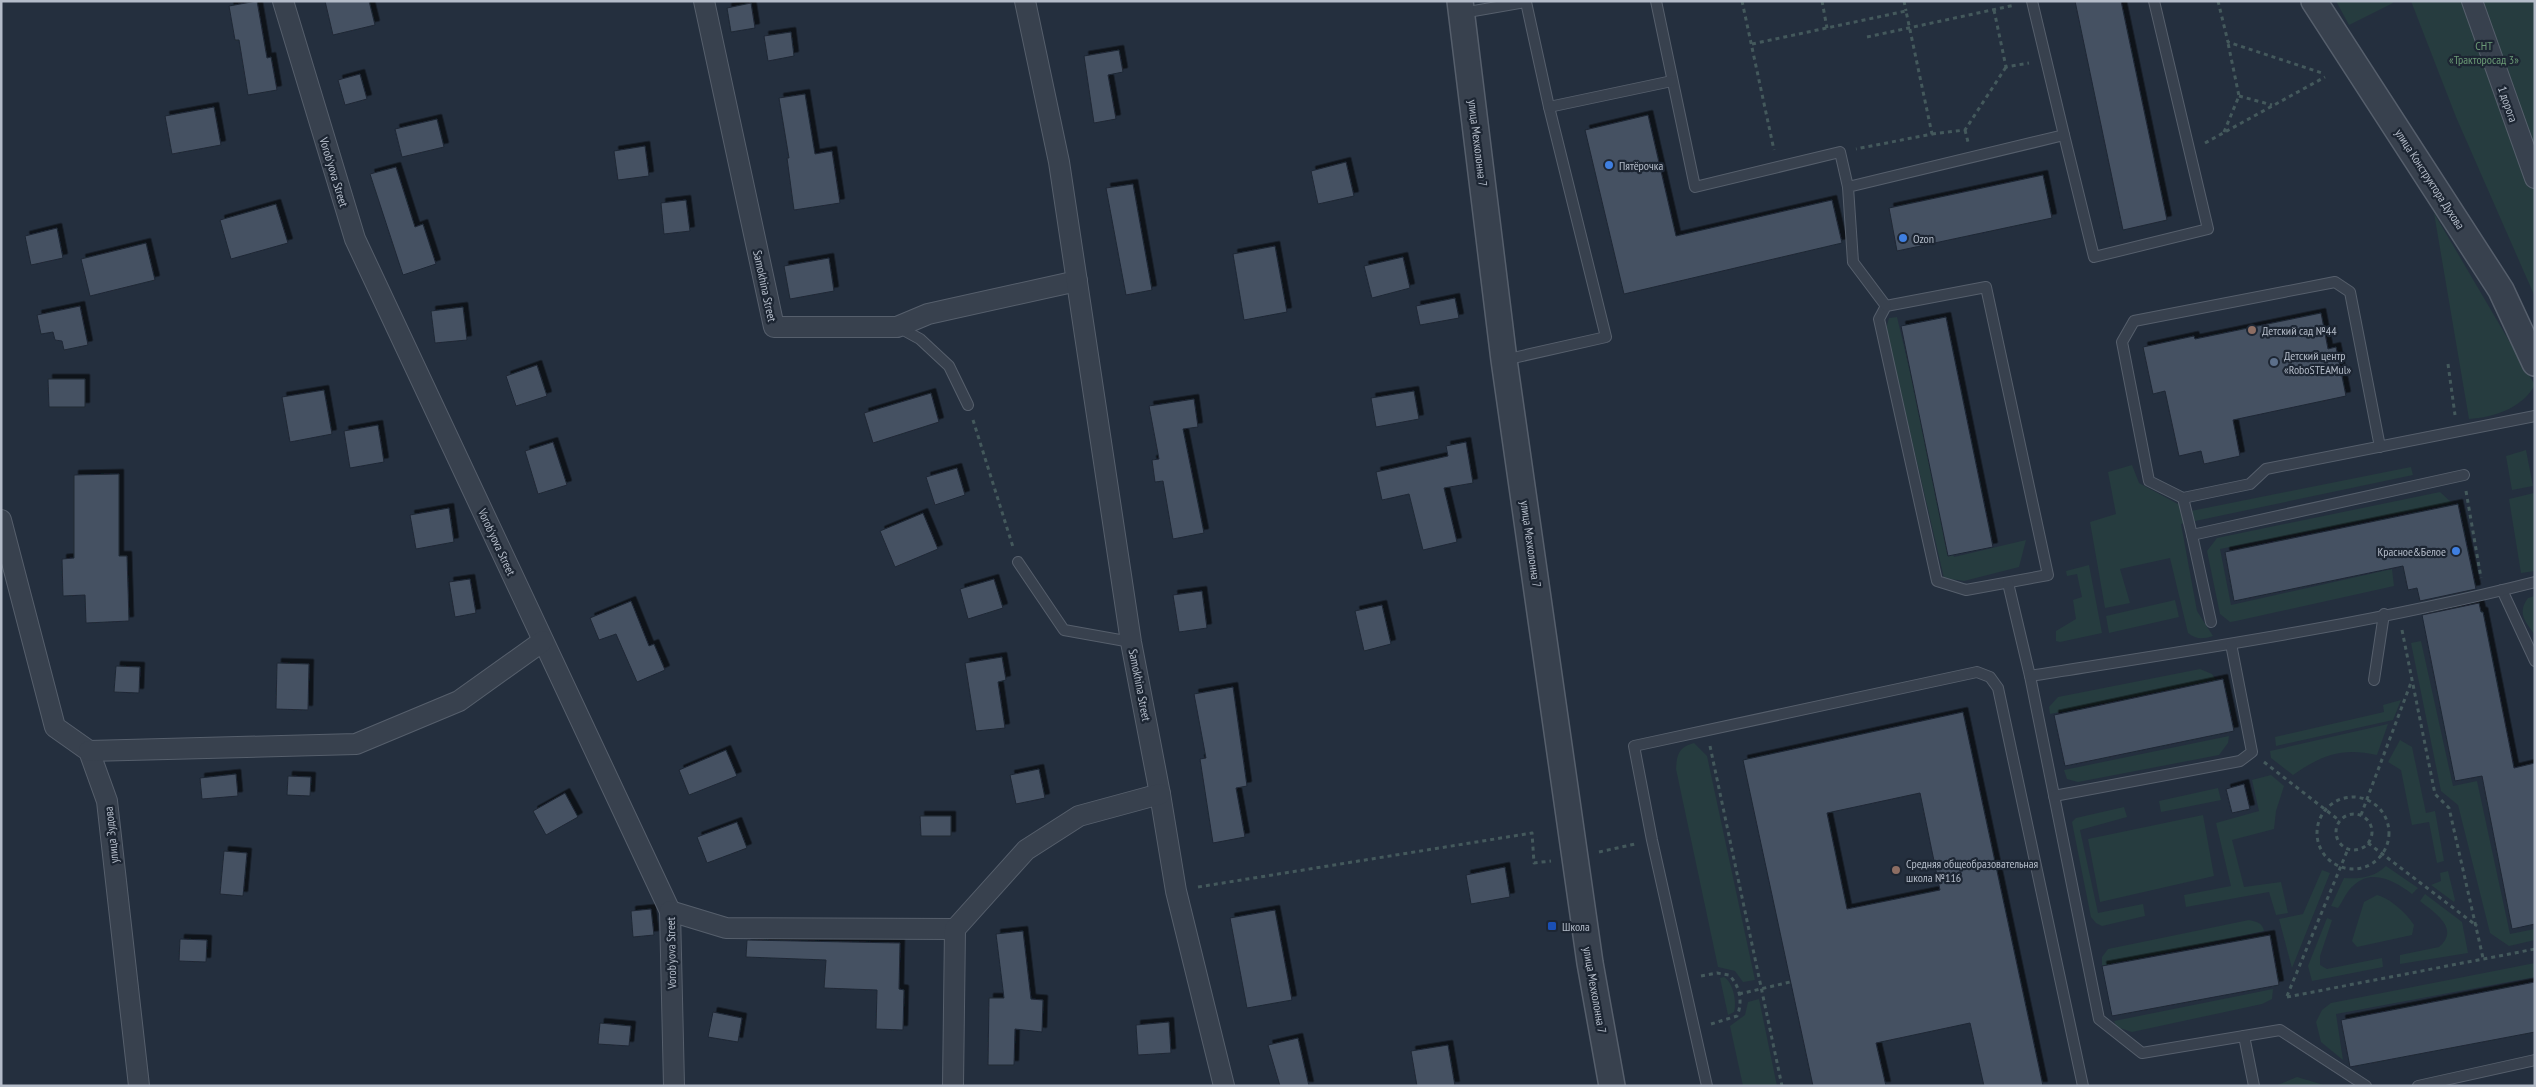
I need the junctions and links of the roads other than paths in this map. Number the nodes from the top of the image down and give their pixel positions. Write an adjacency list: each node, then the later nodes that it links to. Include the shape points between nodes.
1 (283, 1): 35 (street, Vorob'yova Street, via 354,240)
2 (704, 1): 19 (street, Samokhina Street, via 774,327)
3 (1025, 1): 17 (street, Samokhina Street, via 1059,162)
4 (1527, 1): 10 (lane); 12 (lane)
5 (1656, 1): 11 (lane)
6 (2032, 1): 13 (lane)
7 (2154, 1): 13 (lane, via 2208,229 2094,257)
8 (2314, 1): 21 (street, улица Конструктора Духова, via 2501,290)
9 (2472, 1): 14 (street, 1 дорога)
10 (1461, 7): 20 (street, улица Мехколонна 7)
11 (1672, 80): 12 (lane); 16 (lane, via 1695,187 1840,152)
12 (1549, 107): 20 (lane, via 1606,337)
13 (2064, 135): 16 (lane)
14 (2530, 152): 15 (street, 1 дорога)
15 (2535, 178)
16 (1848, 187): 18 (lane, via 1853,262)
17 (1077, 281): 19 (street, Samokhina Street, via 928,314); 36 (street, Samokhina Street)
18 (1886, 306): 31 (lane, via 1879,319 1937,581 1966,590); 31 (lane, via 1986,287 2048,575)
19 (897, 327): 22 (lane, via 920,338 950,366)
20 (1504, 360): 52 (street, улица Мехколонна 7, via 1590,963)
21 (2535, 362)
22 (968, 405)
23 (2535, 416): 24 (lane)
24 (2380, 446): 26 (lane, via 2266,469 2250,484); 26 (lane, via 2350,292 2335,282 2134,321 2122,342 2149,481)
25 (2464, 475): 28 (lane)
26 (2183, 498): 28 (lane)
27 (1, 520): 41 (street, via 55,727)
28 (2192, 535): 34 (lane)
29 (1018, 562): 36 (lane, via 1064,630)
30 (2535, 582): 32 (lane)
31 (2008, 583): 39 (lane)
32 (2502, 590): 33 (lane); 38 (lane)
33 (2384, 614): 37 (lane); 40 (lane)
34 (2211, 622)
35 (544, 641): 41 (street, via 459,700 356,744); 44 (street, Vorob'yova Street)
36 (1131, 642): 42 (street, Samokhina Street)
37 (2231, 644): 39 (lane); 43 (lane, via 2252,752 2240,761)
38 (2535, 661)
39 (2030, 676): 43 (lane)
40 (2374, 680)
41 (89, 751): 48 (street, улица Зудова, via 107,800)
42 (1160, 794): 45 (street, via 1079,816 1026,850); 51 (street, Samokhina Street, via 1176,891)
43 (2054, 796): 46 (lane, via 2098,1019 2142,1053)
44 (670, 910): 45 (street, via 726,928); 49 (street, Vorob'yova Street)
45 (955, 928): 50 (street)
46 (2244, 1036): 55 (lane); 56 (lane, via 2280,1030)
47 (2535, 1060): 57 (lane)
48 (139, 1086)
49 (674, 1086)
50 (953, 1086)
51 (1224, 1086)
52 (1612, 1086)
53 (1707, 1086): 54 (lane, via 1634,746 1977,672 1990,677 1998,688)
54 (2083, 1086)
55 (2254, 1086)
56 (2366, 1086)
57 (2418, 1086)

